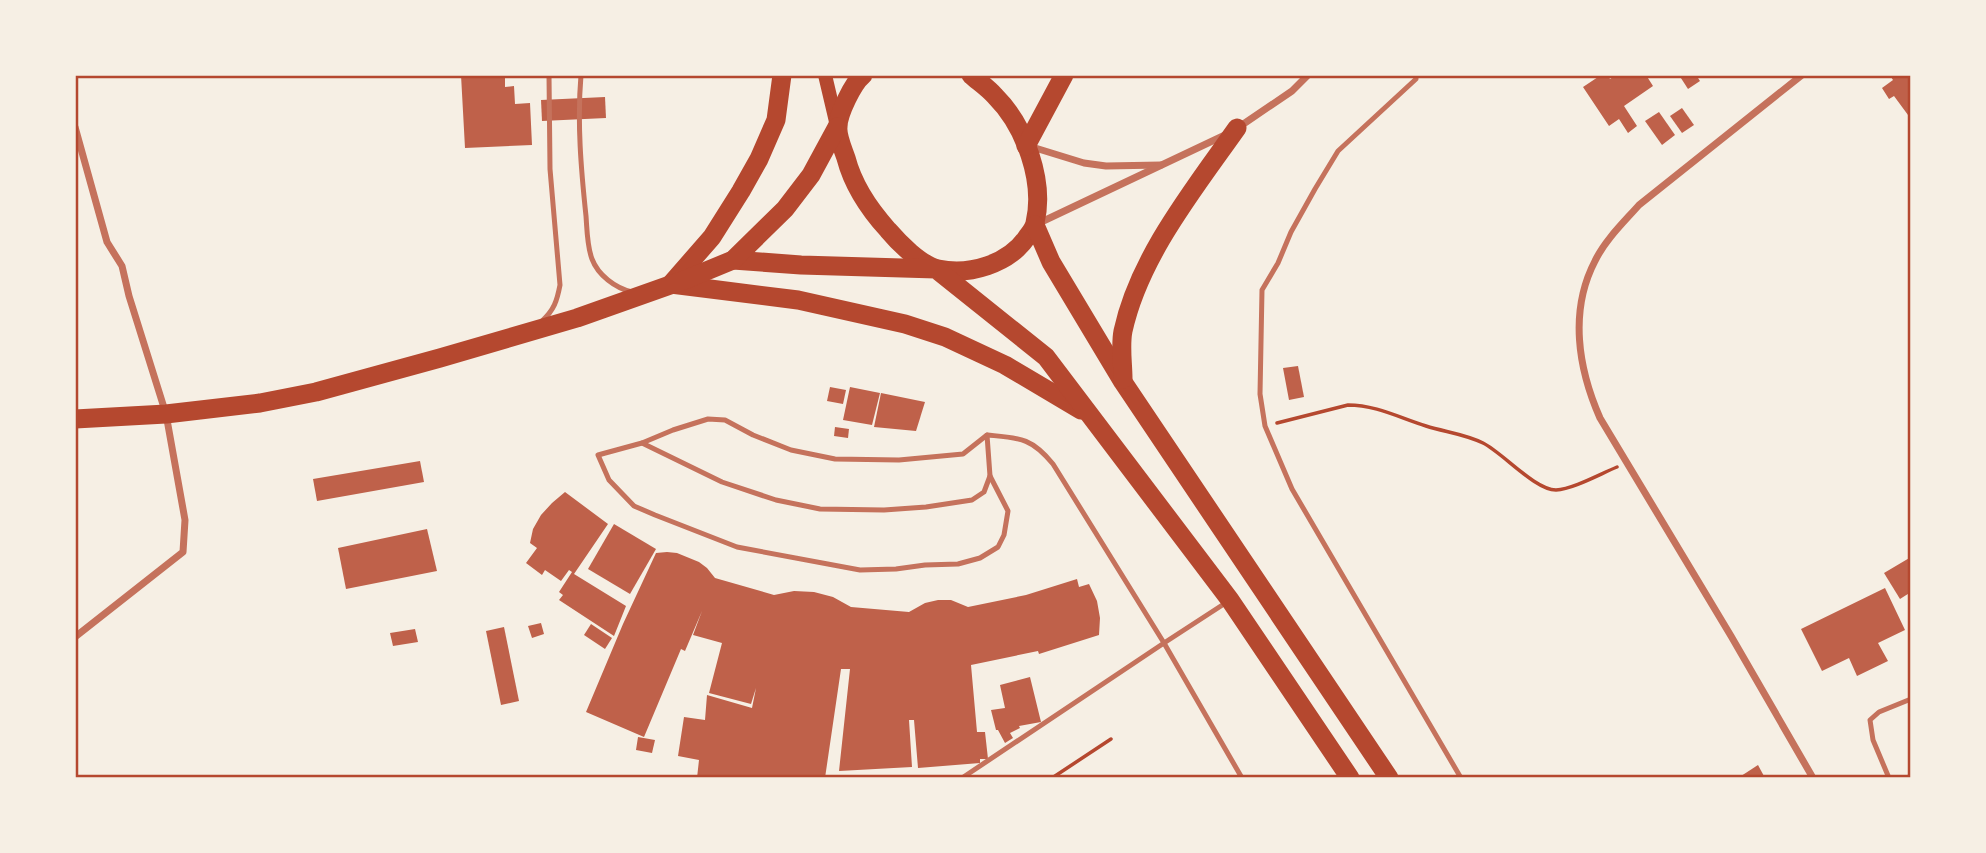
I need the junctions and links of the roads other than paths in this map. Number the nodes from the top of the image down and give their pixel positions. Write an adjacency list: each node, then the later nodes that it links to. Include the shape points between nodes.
1 (549, 75): 21 (lane, via 550,169 560,285 551,313)
2 (580, 75): 20 (lane, via 582,174 592,259 606,279)
3 (782, 75): 19 (highway, via 776,120 758,159 712,237)
4 (825, 75): 12 (main road)
5 (863, 75): 12 (highway, via 849,94)
6 (971, 75): 14 (highway, via 1012,116)
7 (1064, 75): 14 (highway)
8 (1308, 75): 13 (street)
9 (1802, 75): 38 (street, via 1639,205 1595,260 1578,328 1581,359 1600,418)
10 (1418, 77): 37 (lane, via 1338,151 1262,290 1260,394 1265,426 1292,489)
11 (75, 127): 23 (street, via 107,242 122,266)
12 (837, 127): 17 (highway, via 811,175 785,209); 18 (highway, via 856,187 878,219 904,248)
13 (1237, 128): 15 (street); 22 (highway, via 1188,198 1134,293 1123,333)
14 (1026, 146): 15 (street, via 1084,163); 16 (highway, via 1037,193)
15 (1165, 165): 16 (street)
16 (1035, 225): 18 (highway, via 1001,262 972,271); 22 (highway, via 1051,262)
17 (733, 260): 18 (highway); 19 (highway)
18 (936, 269): 24 (highway, via 1046,357)
19 (671, 284): 20 (highway); 24 (highway, via 798,300 905,324 1005,365)
20 (643, 295): 21 (highway)
21 (529, 332): 23 (highway, via 316,392)
22 (1124, 382): 36 (highway)
23 (166, 414): 25 (highway); 30 (street, via 185,520 183,552)
24 (1091, 416): 29 (highway)
25 (75, 419)
26 (987, 435): 27 (lane, via 963,454 899,460 835,458 791,450 725,420 708,419); 28 (lane); 31 (lane, via 1019,438 1041,449)
27 (642, 443): 28 (lane, via 722,482 820,509 884,510 972,500 984,492); 28 (lane, via 598,455 608,480 634,506 737,547 860,570 958,564 998,547 1007,510)
28 (990, 476)
29 (1230, 600): 31 (lane); 35 (highway)
30 (75, 637)
31 (1164, 643): 33 (lane); 34 (lane)
32 (1911, 699): 39 (lane, via 1870,720)
33 (962, 778)
34 (1242, 778)
35 (1350, 778)
36 (1389, 778)
37 (1461, 778)
38 (1813, 778)
39 (1889, 778)

